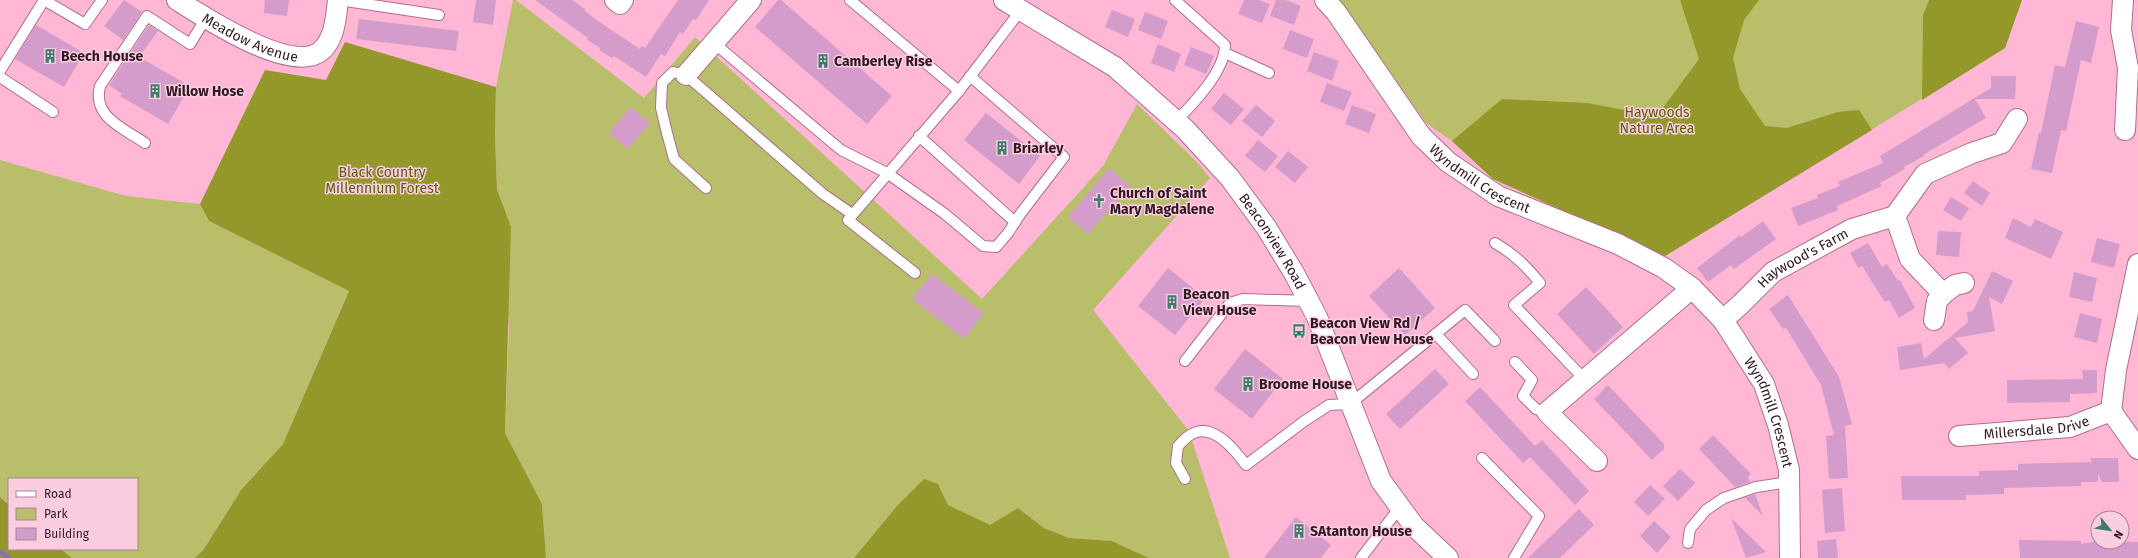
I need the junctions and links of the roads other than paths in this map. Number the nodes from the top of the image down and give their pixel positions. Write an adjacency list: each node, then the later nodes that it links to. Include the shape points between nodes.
1 (44, 0): 2 (lane, via 85,24); 18 (lane)
2 (102, 0)
3 (177, 0): 15 (street, Meadow Avenue)
4 (339, 0): 14 (lane); 15 (street, Meadow Avenue, via 333,33 321,51 310,56 293,56 279,52 249,41)
5 (615, 0): 6 (street, via 620,4)
6 (622, 0)
7 (751, 0): 16 (street)
8 (850, 0): 23 (lane)
9 (1004, 0): 13 (street, Beaconview Road)
10 (1175, 0): 17 (lane, via 1225,45)
11 (1325, 0): 39 (street, Wyndmill Crescent, via 1336,12 1421,136 1448,162 1498,196 1618,244 1664,268)
12 (2123, 0): 27 (street, via 2121,30 2128,68)
13 (1022, 5): 21 (lane); 26 (street, Beaconview Road, via 1115,67)
14 (439, 15)
15 (206, 18): 29 (lane, via 190,44 147,16 100,86 98,104 102,111 108,118)
16 (714, 43): 20 (street); 30 (lane, via 841,150)
17 (1225, 53): 19 (lane); 26 (lane, via 1216,72 1198,98)
18 (0, 71)
19 (1269, 73)
20 (686, 76): 31 (lane, via 673,72 662,83 661,108 674,159); 32 (lane, via 823,194)
21 (970, 76): 23 (lane); 34 (lane, via 1064,157)
22 (0, 77): 24 (lane)
23 (959, 91): 28 (lane)
24 (53, 112)
25 (2017, 119): 33 (street, via 2002,143 1972,153 1926,174)
26 (1176, 121): 41 (street, Beaconview Road, via 1235,184 1266,227)
27 (2125, 130)
28 (919, 136): 30 (lane); 34 (lane)
29 (145, 143)
30 (887, 173): 32 (lane); 34 (lane, via 945,214 983,246 996,246)
31 (706, 188)
32 (852, 214): 37 (lane, via 848,220)
33 (1895, 216): 40 (street, via 1910,259); 42 (street, Haywood's Farm, via 1852,229 1773,272)
34 (1015, 222)
35 (1494, 243): 49 (lane, via 1511,252 1525,264 1540,283 1514,305)
36 (2138, 264): 51 (street, via 2116,370)
37 (915, 274)
38 (1964, 283): 40 (street, via 1955,285)
39 (1692, 288): 42 (street, Wyndmill Crescent); 49 (street)
40 (1943, 294): 43 (street, via 1938,301)
41 (1309, 301): 46 (lane, via 1244,298 1230,303); 50 (street, Beaconview Road, via 1318,317)
42 (1723, 320): 58 (street, Wyndmill Crescent, via 1764,384 1778,425 1789,470)
43 (1934, 320)
44 (1436, 334): 45 (lane, via 1465,310); 48 (lane); 50 (lane)
45 (1495, 341)
46 (1185, 361)
47 (1515, 362): 52 (lane, via 1532,380 1523,396 1536,409)
48 (1473, 374)
49 (1585, 380): 52 (street)
50 (1350, 404): 57 (lane, via 1329,405 1246,465 1223,440 1207,431 1193,433 1178,446 1176,463); 59 (street, Beaconview Road, via 1381,481)
51 (2111, 411): 53 (street, Millersdale Drive, via 2070,427); 54 (street)
52 (1547, 412): 56 (street)
53 (1959, 436)
54 (2138, 449)
55 (1482, 458): 63 (lane, via 1539,516)
56 (1597, 461)
57 (1185, 479)
58 (1789, 482): 60 (lane, via 1756,487 1724,498 1706,510 1690,529); 64 (street, Wyndmill Crescent)
59 (1400, 507): 61 (lane); 62 (street, Beaconview Road, via 1414,526)
60 (1688, 543)
61 (1361, 558)
62 (1448, 558)
63 (1514, 558)
64 (1790, 558)

